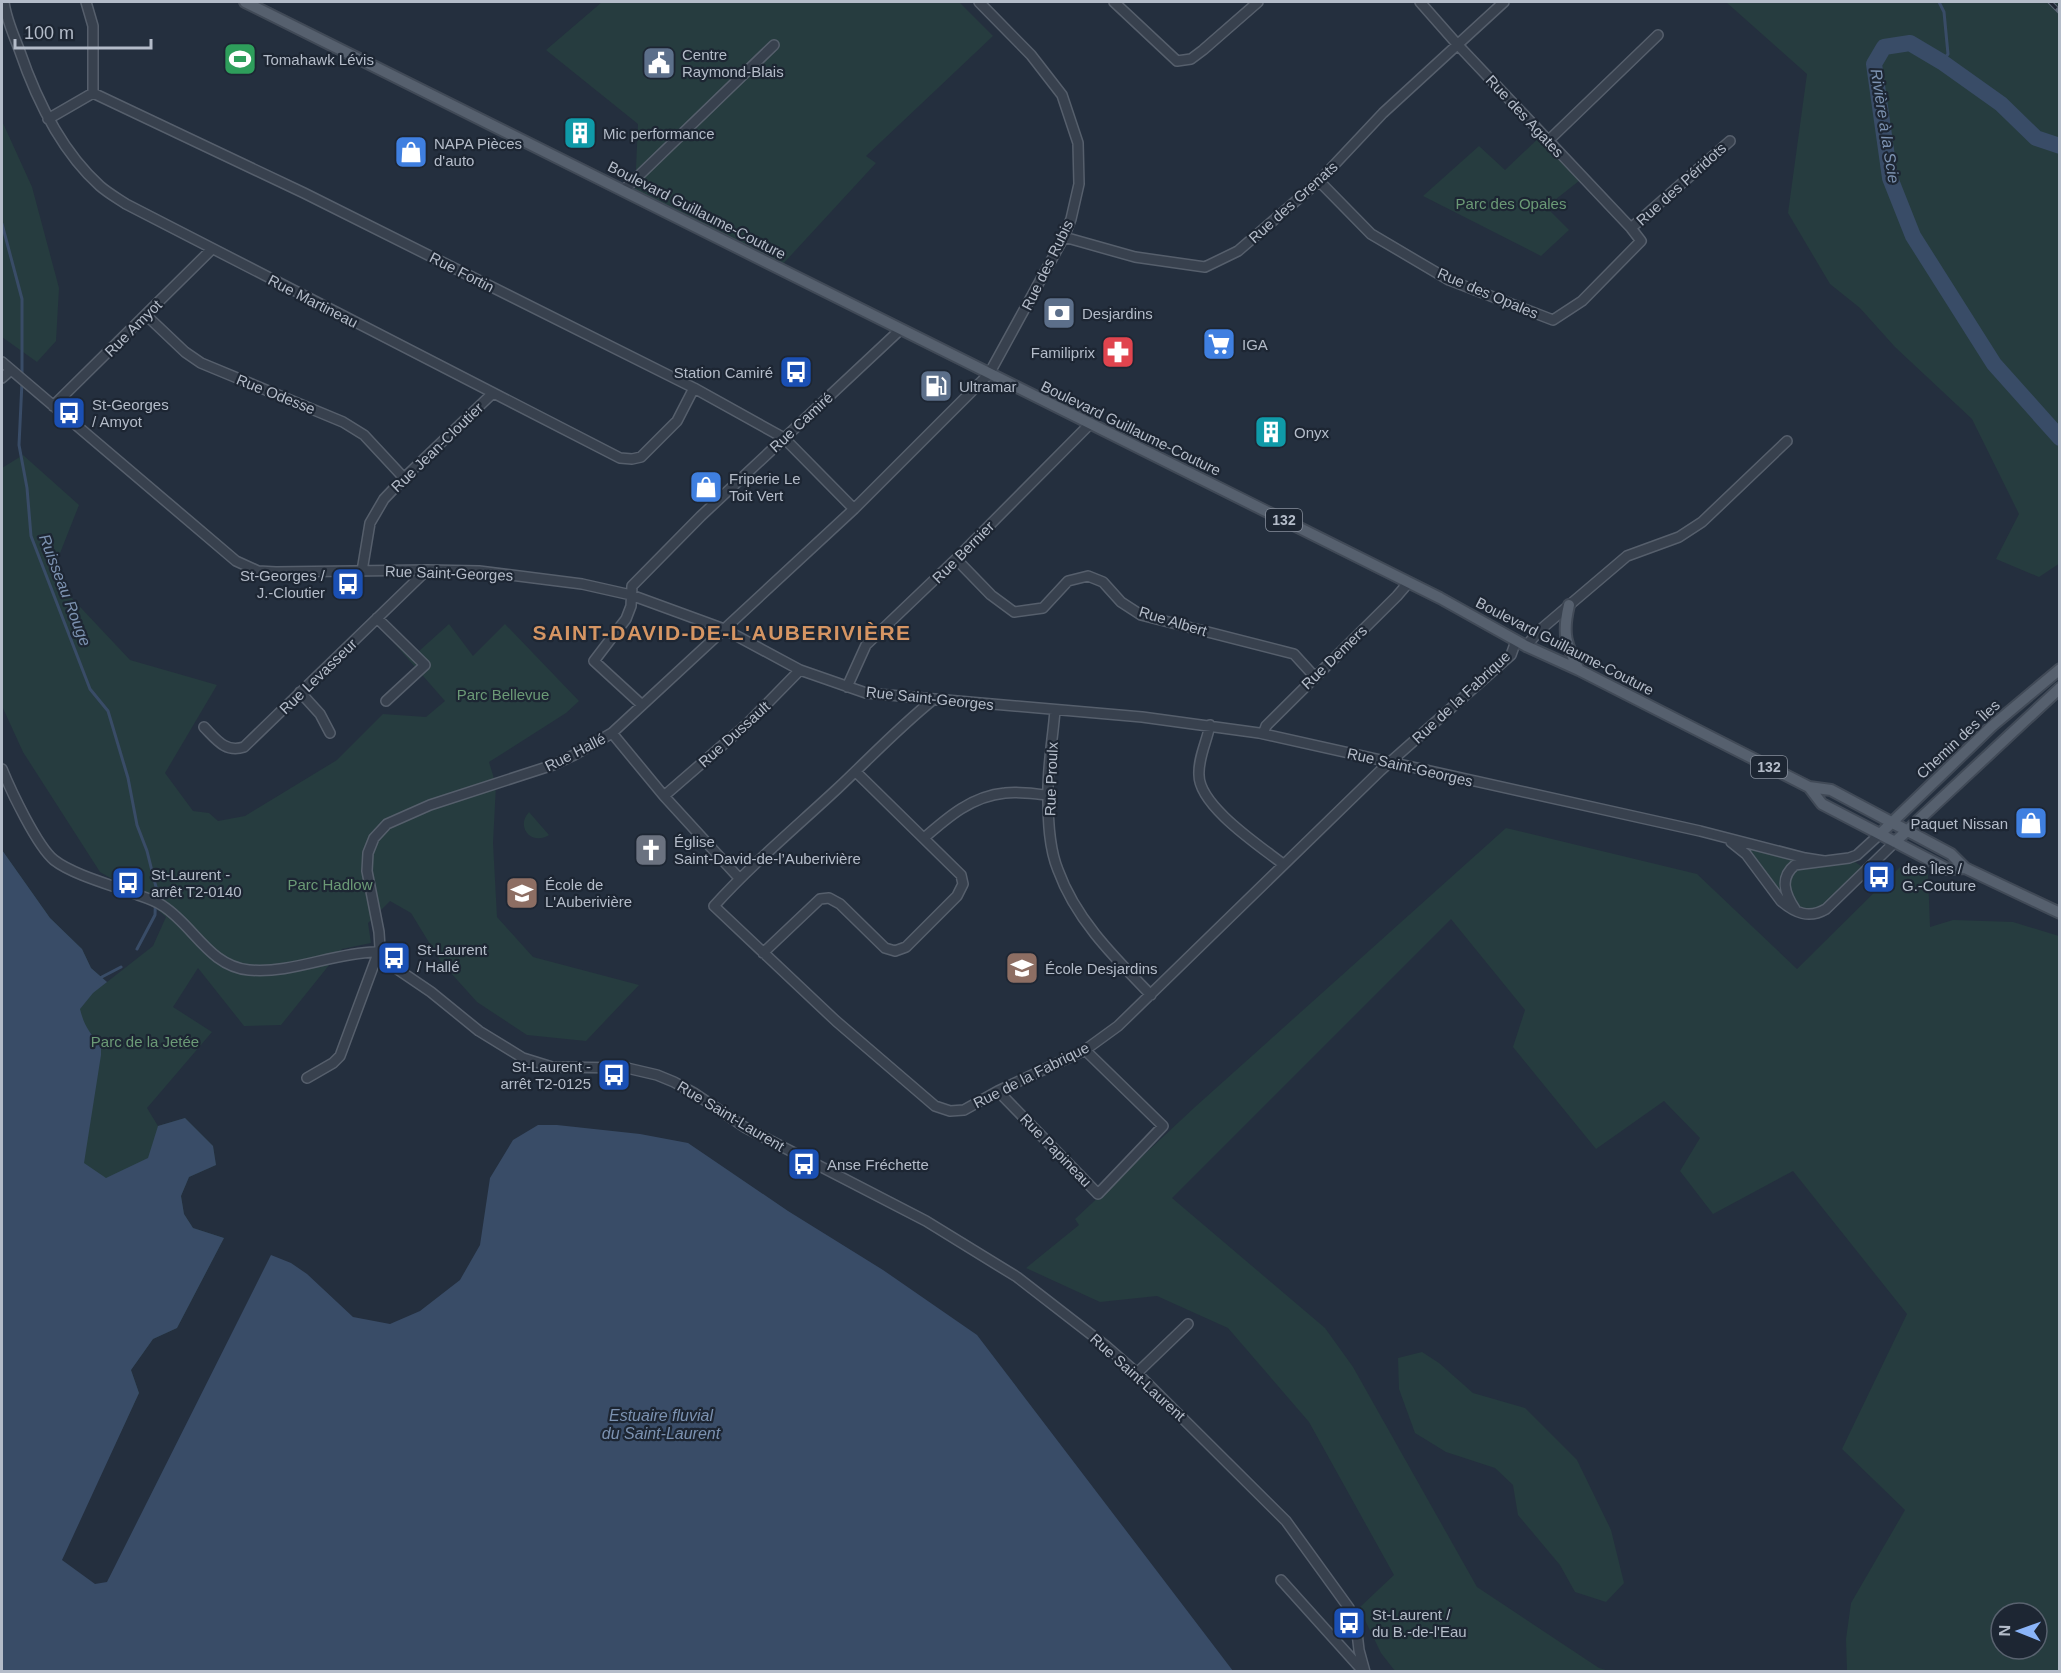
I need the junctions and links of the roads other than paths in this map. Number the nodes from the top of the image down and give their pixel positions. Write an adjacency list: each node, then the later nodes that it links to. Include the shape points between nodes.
1 (4, 2): 13 (street, Rue Martineau)
2 (86, 2): 12 (street, via 93,26)
3 (245, 2): 17 (main road, Boulevard Guillaume-Couture / 132)
4 (979, 2): 19 (street, Rue des Rubis, via 1031,55 1062,95 1078,143 1079,184)
5 (1114, 2): 6 (street, via 1177,61 1191,59)
6 (1258, 2)
7 (1420, 2): 10 (street, Rue des Agates)
8 (1504, 2): 10 (street, Rue des Grenats)
9 (1658, 35): 14 (street)
10 (1457, 44): 14 (street, Rue des Agates); 16 (street, Rue des Grenats, via 1383,113)
11 (774, 45): 17 (street)
12 (93, 93): 13 (street); 27 (street, Rue Fortin, via 304,193)
13 (48, 119): 20 (street, Rue Martineau, via 74,158 100,187)
14 (1548, 141): 18 (street, Rue des Agates)
15 (1730, 141): 18 (street, Rue des Péridots)
16 (1319, 181): 18 (street, Rue des Opales, via 1371,234 1449,280 1552,320 1582,301 1641,241); 19 (street, Rue des Grenats, via 1238,250 1205,267 1135,257)
17 (624, 190): 22 (main road, Boulevard Guillaume-Couture / 132)
18 (1632, 228)
19 (1064, 237): 25 (street, Rue des Rubis)
20 (212, 249): 21 (street, Rue Amyot); 28 (street, Rue Martineau)
21 (146, 315): 29 (street, Rue Amyot); 33 (street, Rue Odesse, via 201,363 343,422 364,435)
22 (901, 329): 25 (main road, Boulevard Guillaume-Couture / 132); 31 (street, Rue Camiré)
23 (2, 362): 24 (street, Rue Saint-Georges)
24 (11, 370): 26 (street); 29 (street, Rue Saint-Georges)
25 (989, 375): 30 (main road, Boulevard Guillaume-Couture / 132); 34 (street, Rue Hallé)
26 (2, 378)
27 (694, 388): 28 (street, Rue Martineau, via 677,421 641,457 632,459 620,458); 31 (street, Rue Fortin)
28 (493, 393): 33 (street, Rue Jean-Cloutier)
29 (53, 406): 37 (street, Rue Saint-Georges, via 236,561 258,571)
30 (1090, 424): 35 (street, Rue Bernier); 38 (main road, Boulevard Guillaume-Couture / 132)
31 (784, 438): 34 (street, Rue Fortin); 39 (street, Rue Camiré, via 632,585)
32 (1787, 441): 40 (street, Rue de la Fabrique, via 1702,522 1679,537 1627,556)
33 (404, 478): 37 (street, Rue Jean-Cloutier, via 384,499 370,523)
34 (854, 509): 42 (street, Rue Hallé)
35 (956, 559): 47 (street, Rue Albert, via 1014,612 1043,608 1068,581 1088,576 1103,582 1121,602 1141,615 1294,654); 48 (street, Rue Bernier, via 866,645)
36 (427, 570): 37 (street, Rue Saint-Georges); 39 (street, Rue Saint-Georges, via 512,574); 41 (street, Rue Levasseur)
37 (362, 571)
38 (1409, 582): 43 (main road, Boulevard Guillaume-Couture / 132); 47 (street, Rue Demers)
39 (631, 595): 42 (street, Rue Saint-Georges); 53 (street, Rue Camiré, via 626,619 594,661)
40 (1569, 605): 43 (street, Rue de la Fabrique); 46 (main road, via 1564,635)
41 (377, 618): 50 (street, Rue Levasseur); 52 (street, via 425,665)
42 (724, 629): 45 (street, Rue Saint-Georges); 53 (street, Rue Hallé)
43 (1521, 644): 46 (main road, Boulevard Guillaume-Couture / 132); 60 (street, Rue de la Fabrique)
44 (2060, 669): 66 (main road, Chemin des Îles, via 1992,726)
45 (801, 670): 48 (street, Rue Saint-Georges); 65 (street, Rue Dussault, via 747,724)
46 (1579, 670): 63 (main road, Boulevard Guillaume-Couture / 132)
47 (1314, 676): 59 (street, Rue Demers, via 1266,726)
48 (848, 687): 51 (street, Rue Saint-Georges, via 866,693)
49 (2060, 688): 67 (main road, Chemin des Îles)
50 (300, 692): 56 (street, Rue Levasseur, via 244,747 236,750 224,747); 58 (street, via 320,714)
51 (934, 699): 54 (street, Rue Saint-Georges); 62 (street)
52 (386, 701)
53 (642, 705): 57 (street, Rue Hallé)
54 (1055, 710): 55 (street, Rue Saint-Georges); 64 (street, Rue Proulx)
55 (1210, 725): 59 (street, Rue Saint-Georges); 73 (street, via 1198,777 1208,800)
56 (204, 727)
57 (612, 733): 65 (street); 79 (street, Rue Hallé, via 553,765 430,805 387,824 374,838 368,853 367,871 380,942)
58 (330, 734)
59 (1263, 734): 60 (street, Rue Saint-Georges)
60 (1390, 762): 70 (street, Rue Saint-Georges); 73 (street, Rue de la Fabrique)
61 (2, 769): 79 (street, via 43,848 54,860 160,903 224,963 248,970 276,970 359,953 375,952)
62 (856, 772): 69 (street); 75 (street)
63 (1809, 788): 66 (main road, Boulevard Guillaume-Couture / 132, via 1831,790); 68 (main road, Boulevard Guillaume-Couture / 132, via 1822,804)
64 (1048, 795): 69 (street, via 1006,793 979,799 951,814); 80 (street, Rue Proulx, via 1057,870 1077,909 1101,943)
65 (664, 796): 75 (street)
66 (1892, 823): 67 (main road, Boulevard Guillaume-Couture / 132); 68 (main road, Chemin des Îles)
67 (1907, 831): 71 (main road, Chemin des Îles); 74 (main road, Boulevard Guillaume-Couture / 132, via 1951,854)
68 (1880, 834): 71 (main road, Boulevard Guillaume-Couture / 132); 72 (street, Rue Saint-Georges, via 1857,855)
69 (924, 838): 78 (street, via 961,875 963,884 957,896 906,947 896,951 885,948 829,898 820,899)
70 (1727, 839): 72 (street, Rue Saint-Georges); 76 (street, Rue Saint-Georges, via 1746,854 1781,901)
71 (1895, 842): 74 (main road, Boulevard Guillaume-Couture / 132, via 1947,869); 76 (street, via 1826,909 1804,915)
72 (1824, 861): 76 (street, Rue Saint-Georges, via 1795,865 1789,870 1784,885)
73 (1283, 864): 80 (street, Rue de la Fabrique)
74 (1965, 868): 77 (main road, Boulevard Guillaume-Couture / 132)
75 (740, 878): 78 (street, Rue de la Fabrique, via 714,906)
76 (1796, 911)
77 (2060, 913)
78 (763, 953): 83 (street, Rue de la Fabrique, via 935,1106 963,1110)
79 (378, 956): 82 (street, Rue Hallé, via 340,1056); 85 (street, Rue Saint-Laurent, via 479,1031 523,1058 552,1067 640,1071 694,1093 746,1128 916,1215 1017,1277)
80 (1151, 995): 81 (street, Rue de la Fabrique)
81 (1085, 1050): 83 (street, Rue de la Fabrique); 83 (street, Rue Papineau, via 1163,1126 1098,1194)
82 (307, 1078)
83 (998, 1091)
84 (1188, 1324): 85 (street)
85 (1137, 1373): 87 (street, Rue Saint-Laurent, via 1286,1521 1313,1556 1354,1616)
86 (1281, 1580): 87 (street)
87 (1364, 1671)

